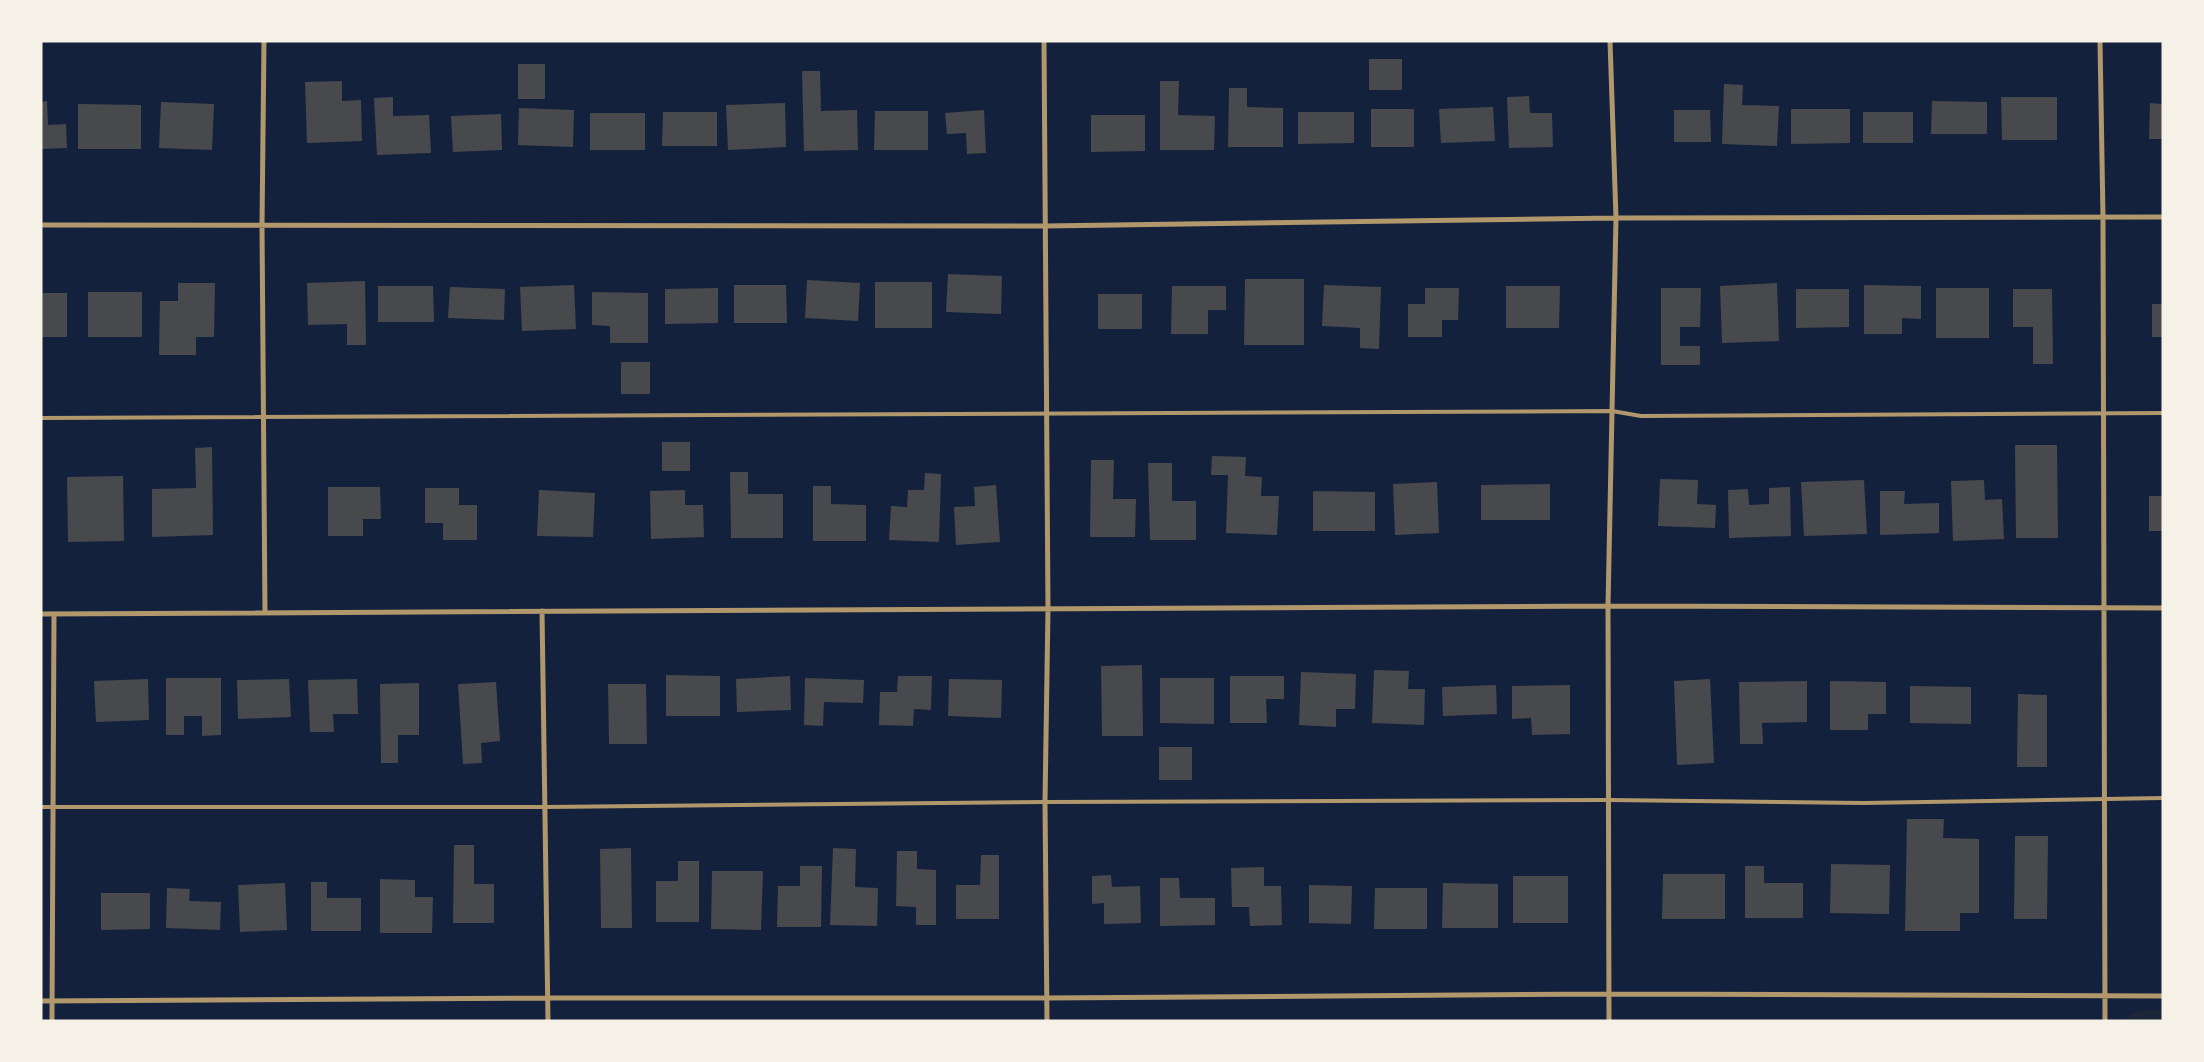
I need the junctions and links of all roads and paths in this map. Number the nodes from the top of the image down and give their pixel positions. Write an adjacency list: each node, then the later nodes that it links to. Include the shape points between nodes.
1 (264, 41): 9 (street)
2 (1044, 41): 10 (street)
3 (1610, 41): 6 (street)
4 (2100, 41): 7 (street)
5 (2163, 217): 7 (street)
6 (1616, 218): 7 (street); 10 (street); 11 (street)
7 (2103, 218): 12 (street)
8 (41, 225): 9 (street)
9 (262, 225): 10 (street); 16 (street)
10 (1045, 226): 14 (street)
11 (1612, 411): 12 (lane, via 1641,416); 14 (lane); 17 (street)
12 (2103, 413): 13 (lane); 18 (street)
13 (2163, 413)
14 (1046, 414): 16 (lane); 20 (street)
15 (41, 418): 16 (lane)
16 (264, 418): 22 (street)
17 (1608, 606): 18 (street); 20 (street); 27 (street)
18 (2103, 608): 19 (street); 25 (street)
19 (2163, 608)
20 (1048, 609): 21 (street); 28 (street)
21 (542, 611): 22 (street); 31 (street)
22 (265, 613): 24 (street)
23 (41, 614): 24 (street)
24 (54, 614): 30 (street)
25 (2104, 798): 26 (lane); 27 (lane, via 1863,803); 33 (street)
26 (2163, 798)
27 (1609, 800): 28 (lane); 32 (street)
28 (1045, 802): 31 (lane); 36 (street)
29 (41, 807): 30 (lane)
30 (53, 807): 31 (lane); 38 (street)
31 (545, 807): 35 (street)
32 (1609, 994): 33 (street); 36 (street); 42 (street)
33 (2106, 996): 34 (street); 43 (street)
34 (2163, 996)
35 (548, 998): 36 (street); 38 (street); 40 (street)
36 (1047, 998): 41 (street)
37 (41, 1001): 38 (street)
38 (53, 1001): 39 (street)
39 (52, 1021)
40 (548, 1021)
41 (1047, 1021)
42 (1609, 1021)
43 (2105, 1021)

